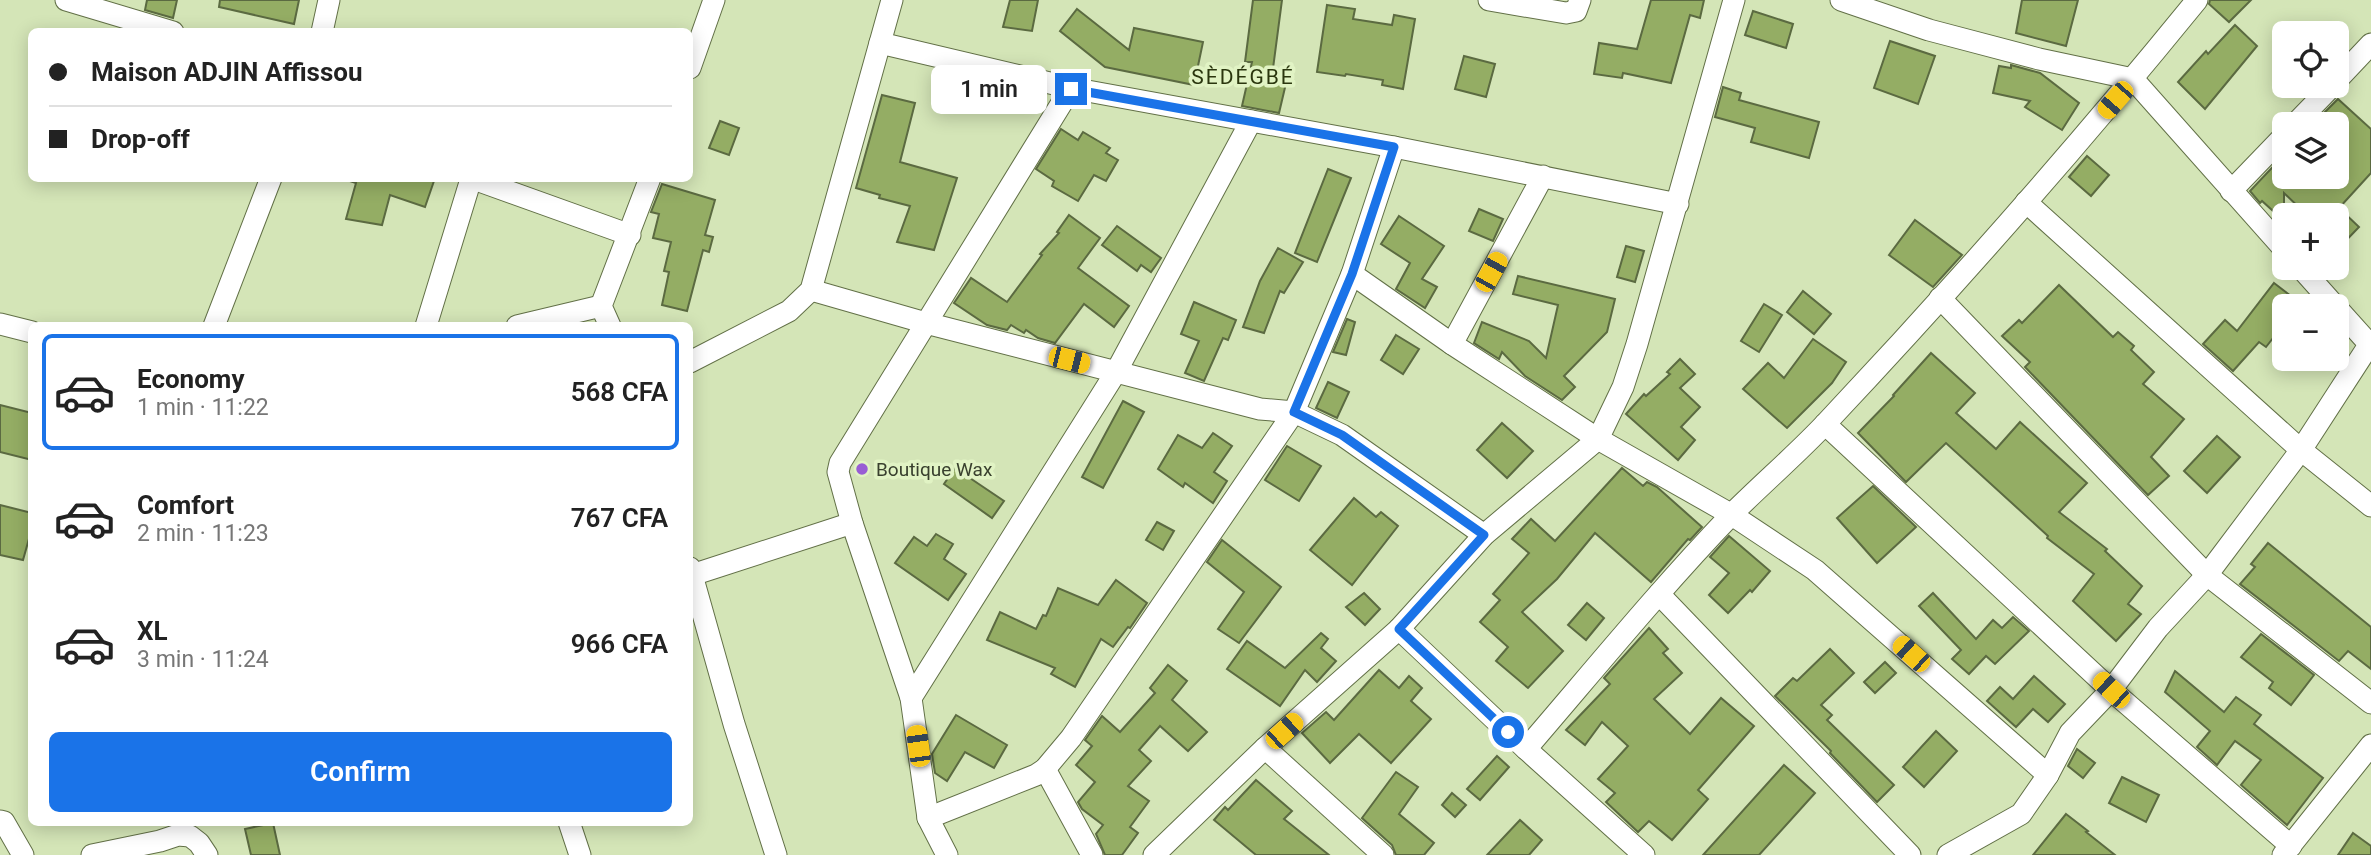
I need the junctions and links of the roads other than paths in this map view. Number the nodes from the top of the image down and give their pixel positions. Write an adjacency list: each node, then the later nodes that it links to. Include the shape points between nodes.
1 (66, 0): 10 (street)
2 (329, 0): 11 (street)
3 (713, 0): 14 (street)
4 (892, 0): 12 (street)
5 (1489, 0): 6 (street, via 1566,13 1576,11)
6 (1580, 0)
7 (1734, 0): 30 (street)
8 (1841, 0): 16 (street, via 2039,60)
9 (2197, 0): 16 (street)
10 (160, 28)
11 (323, 28)
12 (880, 43): 17 (street); 35 (street)
13 (2371, 44): 15 (street)
14 (693, 59)
15 (2349, 67)
16 (2133, 79): 28 (street); 29 (street)
17 (1071, 89): 20 (street); 43 (street)
18 (2320, 98): 19 (street)
19 (2307, 112)
20 (1251, 121): 21 (street); 49 (street)
21 (1394, 147): 23 (street); 33 (street)
22 (2272, 148): 28 (street)
23 (1543, 176): 30 (street); 46 (street)
24 (269, 182): 40 (street)
25 (470, 182): 41 (street)
26 (482, 182): 31 (street)
27 (649, 182): 31 (street)
28 (2231, 191): 32 (street)
29 (2026, 202): 37 (street); 53 (street)
30 (1678, 204): 52 (street, via 1623,387)
31 (630, 235): 38 (street)
32 (2272, 236)
33 (1352, 274): 46 (street); 50 (street)
34 (2312, 280): 36 (street)
35 (811, 290): 43 (street); 48 (street, via 789,311)
36 (2324, 294)
37 (1940, 298): 51 (street); 59 (street)
38 (606, 316): 42 (street)
39 (2349, 321): 47 (street)
40 (216, 322)
41 (427, 322)
42 (553, 322)
43 (926, 323): 49 (street); 56 (street, via 841,457 838,472)
44 (0, 324): 45 (street)
45 (28, 330)
46 (1452, 344): 52 (street)
47 (2370, 344): 53 (street)
48 (693, 360)
49 (1116, 372): 50 (street, via 1260,409); 64 (street)
50 (1294, 412): 57 (street, via 1342,435); 69 (street, via 1071,738)
51 (1825, 425): 55 (street); 63 (street)
52 (1598, 439): 55 (street); 57 (street)
53 (2301, 450): 54 (street); 59 (street)
54 (2371, 506)
55 (1732, 515): 61 (street); 70 (street, via 1815,570)
56 (852, 523): 58 (street); 64 (street)
57 (1484, 535): 62 (street)
58 (693, 571)
59 (2207, 575): 63 (street, via 2158,628); 65 (street)
60 (693, 579): 80 (street)
61 (1660, 594): 68 (street); 86 (street)
62 (1399, 629): 67 (street); 68 (street)
63 (2111, 690): 70 (street, via 2070,733); 75 (street)
64 (911, 698): 71 (street)
65 (2371, 703)
66 (2371, 745): 75 (street)
67 (1265, 748): 83 (street); 84 (street)
68 (1526, 749): 85 (street)
69 (1045, 769): 71 (street); 82 (street)
70 (2048, 775): 74 (street, via 2021,814)
71 (928, 818): 81 (street)
72 (0, 821): 76 (street)
73 (570, 826): 79 (street)
74 (1978, 849): 87 (street)
75 (2287, 850)
76 (23, 855)
77 (92, 855): 78 (street, via 178,835 190,836)
78 (207, 855)
79 (580, 855)
80 (776, 855)
81 (947, 855)
82 (1092, 855)
83 (1154, 855)
84 (1383, 855)
85 (1644, 855)
86 (1910, 855)
87 (1948, 855)

